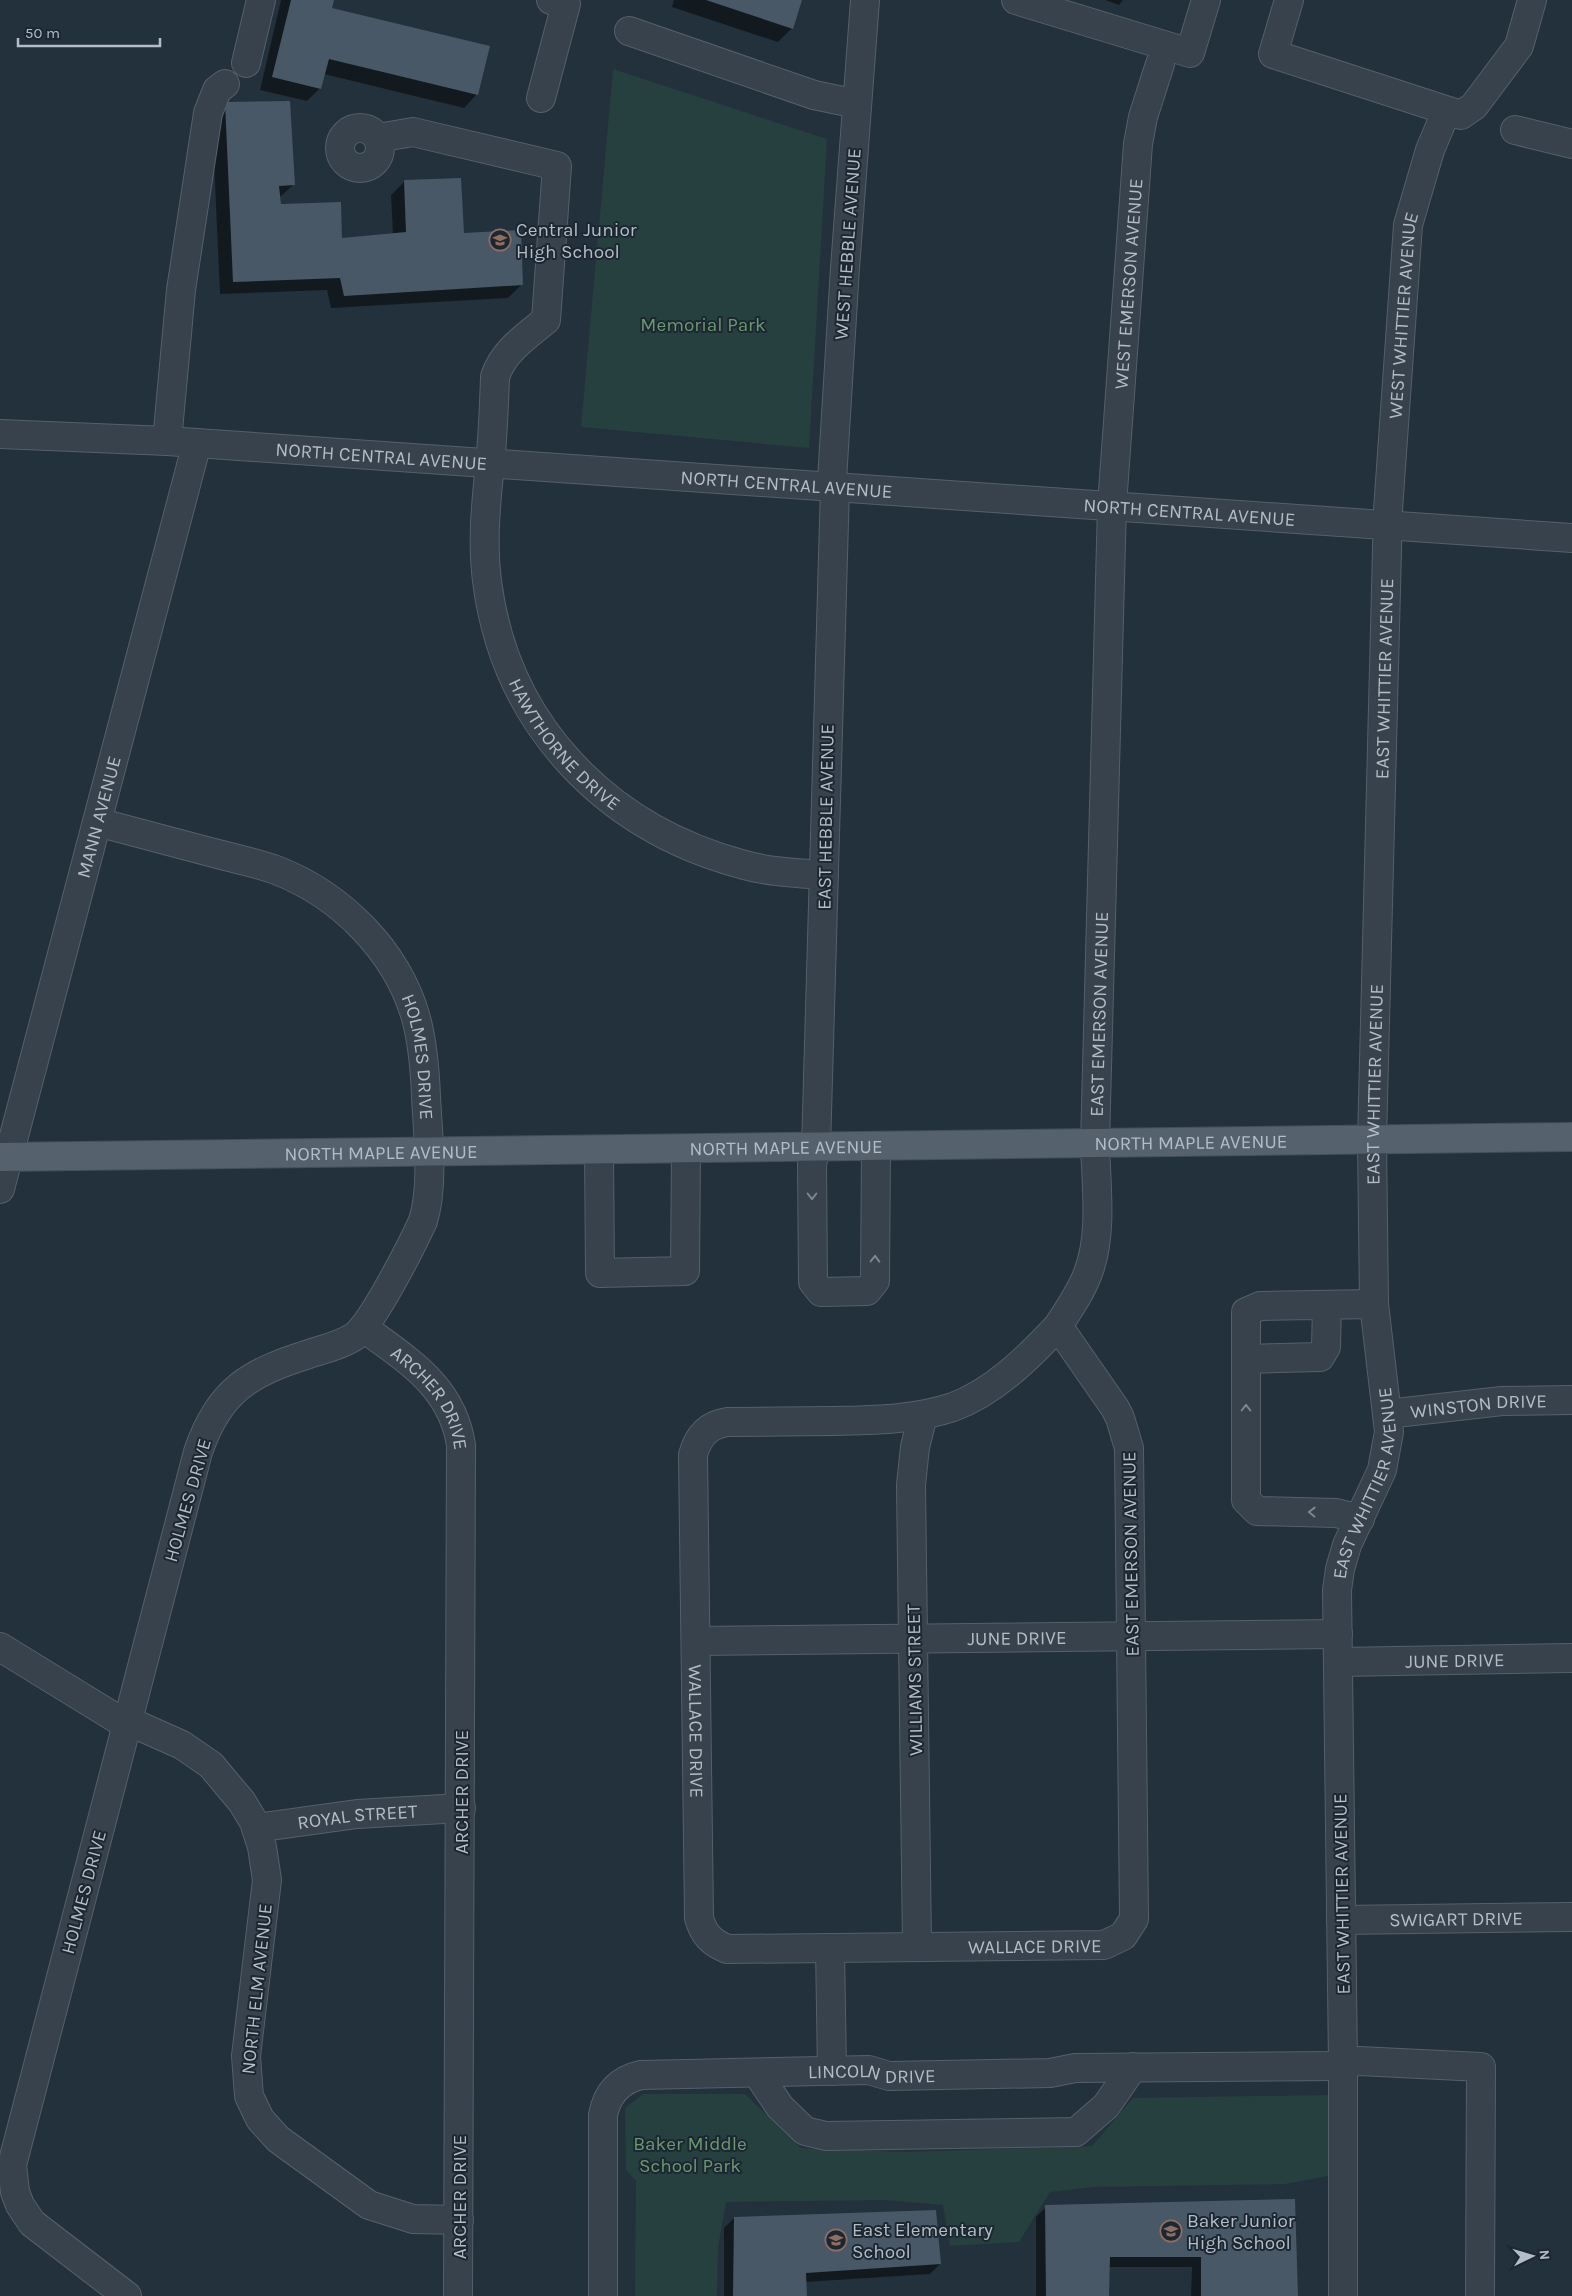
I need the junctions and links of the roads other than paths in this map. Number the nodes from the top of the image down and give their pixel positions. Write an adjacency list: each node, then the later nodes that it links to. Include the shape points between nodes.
1 (261, 0): 9 (street)
2 (551, 0): 12 (street, via 566,4)
3 (865, 0): 13 (street, WEST HEBBLE AVENUE)
4 (1016, 0): 5 (street, via 1190,53)
5 (1206, 0)
6 (1289, 0): 14 (street, via 1273,54)
7 (1532, 0): 14 (street, via 1519,46 1474,106 1461,115)
8 (629, 32): 13 (street, via 814,95)
9 (246, 64)
10 (1160, 64): 23 (street, WEST EMERSON AVENUE, via 1138,144)
11 (224, 84): 19 (street, via 217,90 208,114 180,290)
12 (541, 98)
13 (857, 104): 22 (street, WEST HEBBLE AVENUE, via 833,461)
14 (1446, 112): 24 (street, WEST WHITTIER AVENUE, via 1430,150 1408,225)
15 (1515, 130): 17 (street)
16 (378, 138): 21 (street, HAWTHORNE DRIVE, via 413,132 557,166 546,320 513,348 499,366 495,377)
17 (1572, 144)
18 (0, 434): 19 (street, NORTH CENTRAL AVENUE)
19 (167, 441): 20 (street, NORTH CENTRAL AVENUE)
20 (197, 443): 21 (street, NORTH CENTRAL AVENUE); 26 (street, MANN AVENUE)
21 (490, 463): 22 (street, NORTH CENTRAL AVENUE); 27 (street, HAWTHORNE DRIVE, via 484,542 494,619 520,690 558,749 608,799 670,839 743,865)
22 (834, 487): 23 (street, NORTH CENTRAL AVENUE); 27 (street, EAST HEBBLE AVENUE)
23 (1112, 506): 24 (street, NORTH CENTRAL AVENUE); 30 (street, EAST EMERSON AVENUE)
24 (1389, 525): 25 (street, NORTH CENTRAL AVENUE); 29 (street, EAST WHITTIER AVENUE)
25 (1572, 538)
26 (97, 822): 35 (street, HOLMES DRIVE, via 276,870 321,894 359,924 393,968 416,1017 425,1065); 36 (street, MANN AVENUE)
27 (824, 875): 32 (street, EAST HEBBLE AVENUE)
28 (1572, 1137): 29 (main road, NORTH MAPLE AVENUE)
29 (1372, 1140): 30 (main road, NORTH MAPLE AVENUE); 38 (street, EAST WHITTIER AVENUE)
30 (1095, 1143): 31 (main road, NORTH MAPLE AVENUE); 40 (street, EAST EMERSON AVENUE, via 1096,1222 1090,1264 1075,1300)
31 (876, 1147): 32 (main road, NORTH MAPLE AVENUE); 32 (street, EAST HEBBLE AVENUE, one-way to 31, via 812,1164 813,1282 821,1292 866,1291 875,1281)
32 (816, 1148): 33 (main road, NORTH MAPLE AVENUE)
33 (686, 1149): 34 (main road, NORTH MAPLE AVENUE); 34 (street, via 685,1271 600,1273)
34 (599, 1150): 35 (main road, NORTH MAPLE AVENUE)
35 (428, 1152): 36 (main road, NORTH MAPLE AVENUE); 41 (street, HOLMES DRIVE, via 423,1221)
36 (4, 1157): 37 (street, MANN AVENUE)
37 (0, 1190)
38 (1374, 1304): 39 (street); 44 (street, EAST WHITTIER AVENUE)
39 (1327, 1305): 42 (street, via 1326,1347 1320,1357); 42 (street, via 1260,1306 1246,1312)
40 (1058, 1326): 45 (street, WALLACE DRIVE, via 1005,1377 974,1397); 48 (street, EAST EMERSON AVENUE, via 1115,1408 1129,1448)
41 (364, 1328): 54 (street, HOLMES DRIVE, via 343,1343 257,1373 232,1393 212,1418 198,1452); 55 (street, ARCHER DRIVE, via 434,1384 450,1408 460,1435)
42 (1246, 1359): 46 (street, one-way to 42, via 1336,1513 1257,1511 1246,1500)
43 (1572, 1400): 44 (street, WINSTON DRIVE, via 1502,1401)
44 (1387, 1414): 46 (street, EAST WHITTIER AVENUE, via 1386,1454)
45 (923, 1415): 49 (street, WILLIAMS STREET, via 911,1485); 50 (street, WALLACE DRIVE, via 883,1420 727,1422 706,1431 693,1455)
46 (1360, 1519): 47 (street, EAST WHITTIER AVENUE, via 1340,1569)
47 (1338, 1634): 48 (street, JUNE DRIVE); 53 (street, EAST WHITTIER AVENUE)
48 (1132, 1636): 49 (street, JUNE DRIVE); 57 (street, EAST EMERSON AVENUE)
49 (913, 1638): 50 (street, JUNE DRIVE); 60 (street, WILLIAMS STREET)
50 (696, 1641): 61 (street, WALLACE DRIVE, via 698,1898 702,1929 710,1940 727,1949)
51 (0, 1646): 54 (street, NORTH ELM AVENUE)
52 (1572, 1658): 53 (street, JUNE DRIVE)
53 (1339, 1662): 59 (street, EAST WHITTIER AVENUE)
54 (128, 1723): 56 (street, NORTH ELM AVENUE, via 182,1745 211,1765 242,1802); 67 (street, HOLMES DRIVE, via 14,2152 13,2180 20,2205 32,2223)
55 (461, 1808): 56 (street, ROYAL STREET, via 357,1814); 66 (street, ARCHER DRIVE)
56 (256, 1828): 66 (street, NORTH ELM AVENUE, via 267,1880 246,2056 246,2081 252,2106 278,2139 369,2205 413,2219)
57 (1134, 1882): 60 (street, WALLACE DRIVE, via 1134,1919 1123,1936 1104,1945)
58 (1572, 1917): 59 (street, SWIGART DRIVE)
59 (1340, 1920): 62 (street, EAST WHITTIER AVENUE)
60 (917, 1947): 61 (street, WALLACE DRIVE)
61 (830, 1948): 64 (street)
62 (1343, 2065): 63 (street, LINCOLN DRIVE); 70 (street, EAST WHITTIER AVENUE); 71 (street, LINCOLN DRIVE, via 1359,2061 1481,2067)
63 (1133, 2067): 64 (street, LINCOLN DRIVE, via 1075,2068 1050,2073 889,2076 869,2070); 65 (street, via 1106,2106 1076,2132 826,2136 805,2131 780,2107)
64 (832, 2071): 65 (street, LINCOLN DRIVE)
65 (757, 2072): 69 (street, LINCOLN DRIVE, via 640,2075 623,2082 609,2096 603,2115)
66 (459, 2220): 68 (street, ARCHER DRIVE)
67 (127, 2296)
68 (458, 2296)
69 (603, 2296)
70 (1343, 2296)
71 (1480, 2296)

